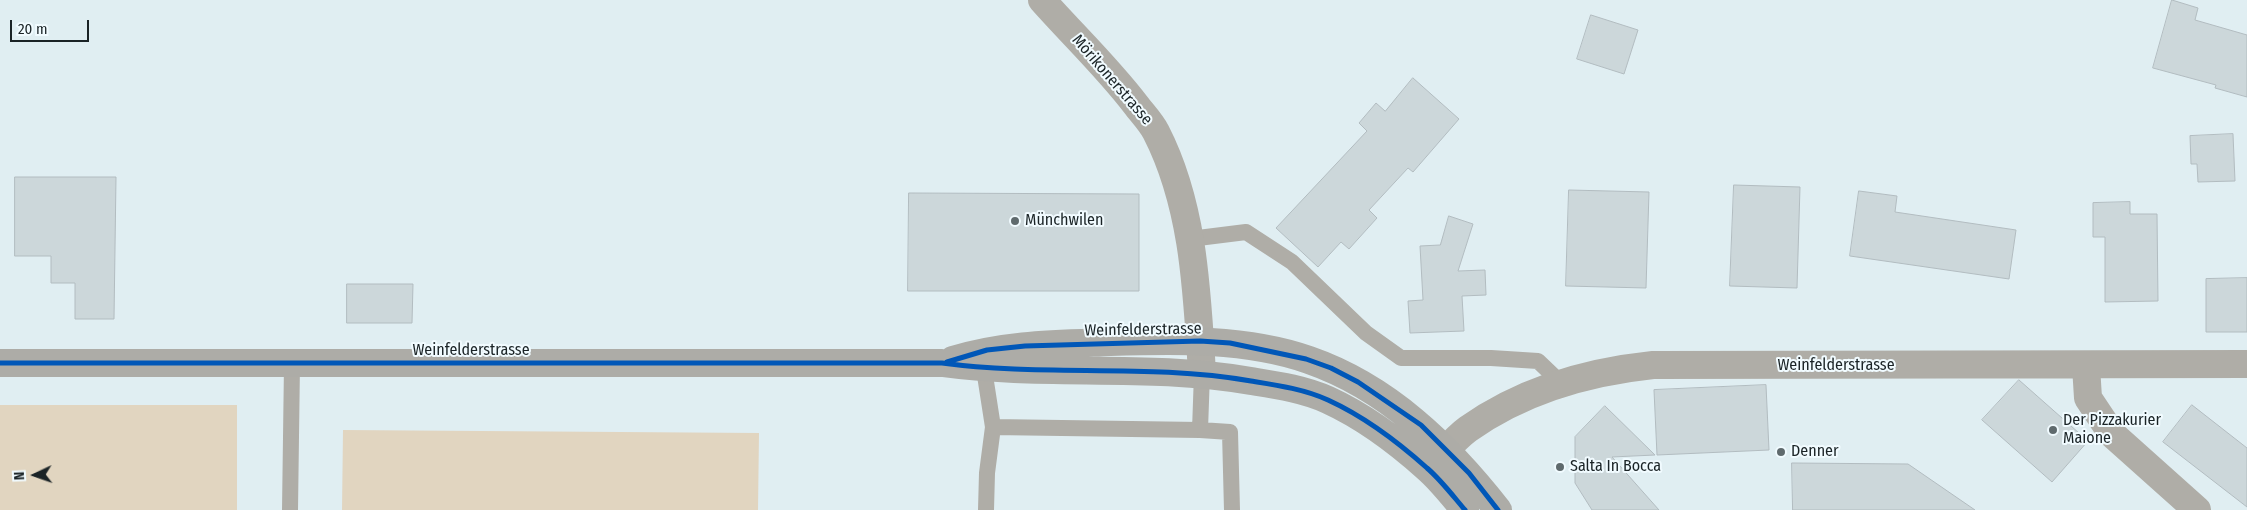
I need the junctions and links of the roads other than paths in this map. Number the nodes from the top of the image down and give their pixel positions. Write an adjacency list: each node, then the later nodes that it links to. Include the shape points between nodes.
1 (1042, 0): 2 (street, Mörikonerstrasse, via 1120,84 1156,131 1176,180)
2 (1190, 239): 3 (street, Mörikonerstrasse); 11 (lane, via 1246,232 1292,262 1366,333 1401,358 1538,361)
3 (1200, 341): 5 (main road, Weinfelderstrasse, via 1025,346 987,350); 10 (street, Mörikonerstrasse); 14 (main road, Weinfelderstrasse, via 1267,350 1331,368 1358,382 1421,425)
4 (0, 362): 6 (main road, Weinfelderstrasse)
5 (942, 363): 6 (main road, Weinfelderstrasse); 9 (main road, Weinfelderstrasse)
6 (292, 364): 15 (lane)
7 (2247, 364): 8 (street, Weinfelderstrasse)
8 (2086, 366): 11 (street, Weinfelderstrasse, via 1653,365 1609,370); 20 (street, via 2088,398 2112,434)
9 (984, 369): 10 (main road, Weinfelderstrasse); 12 (lane)
10 (1202, 373): 13 (lane); 14 (main road, Weinfelderstrasse, via 1271,384 1327,400)
11 (1561, 383): 14 (street, Weinfelderstrasse, via 1528,395 1466,430)
12 (993, 427): 13 (lane); 16 (lane)
13 (1200, 430): 17 (lane, via 1230,432)
14 (1438, 460): 18 (main road, Weinfelderstrasse); 19 (main road, Weinfelderstrasse)
15 (290, 510)
16 (986, 510)
17 (1232, 510)
18 (1465, 510)
19 (1498, 510)
20 (2197, 510)

